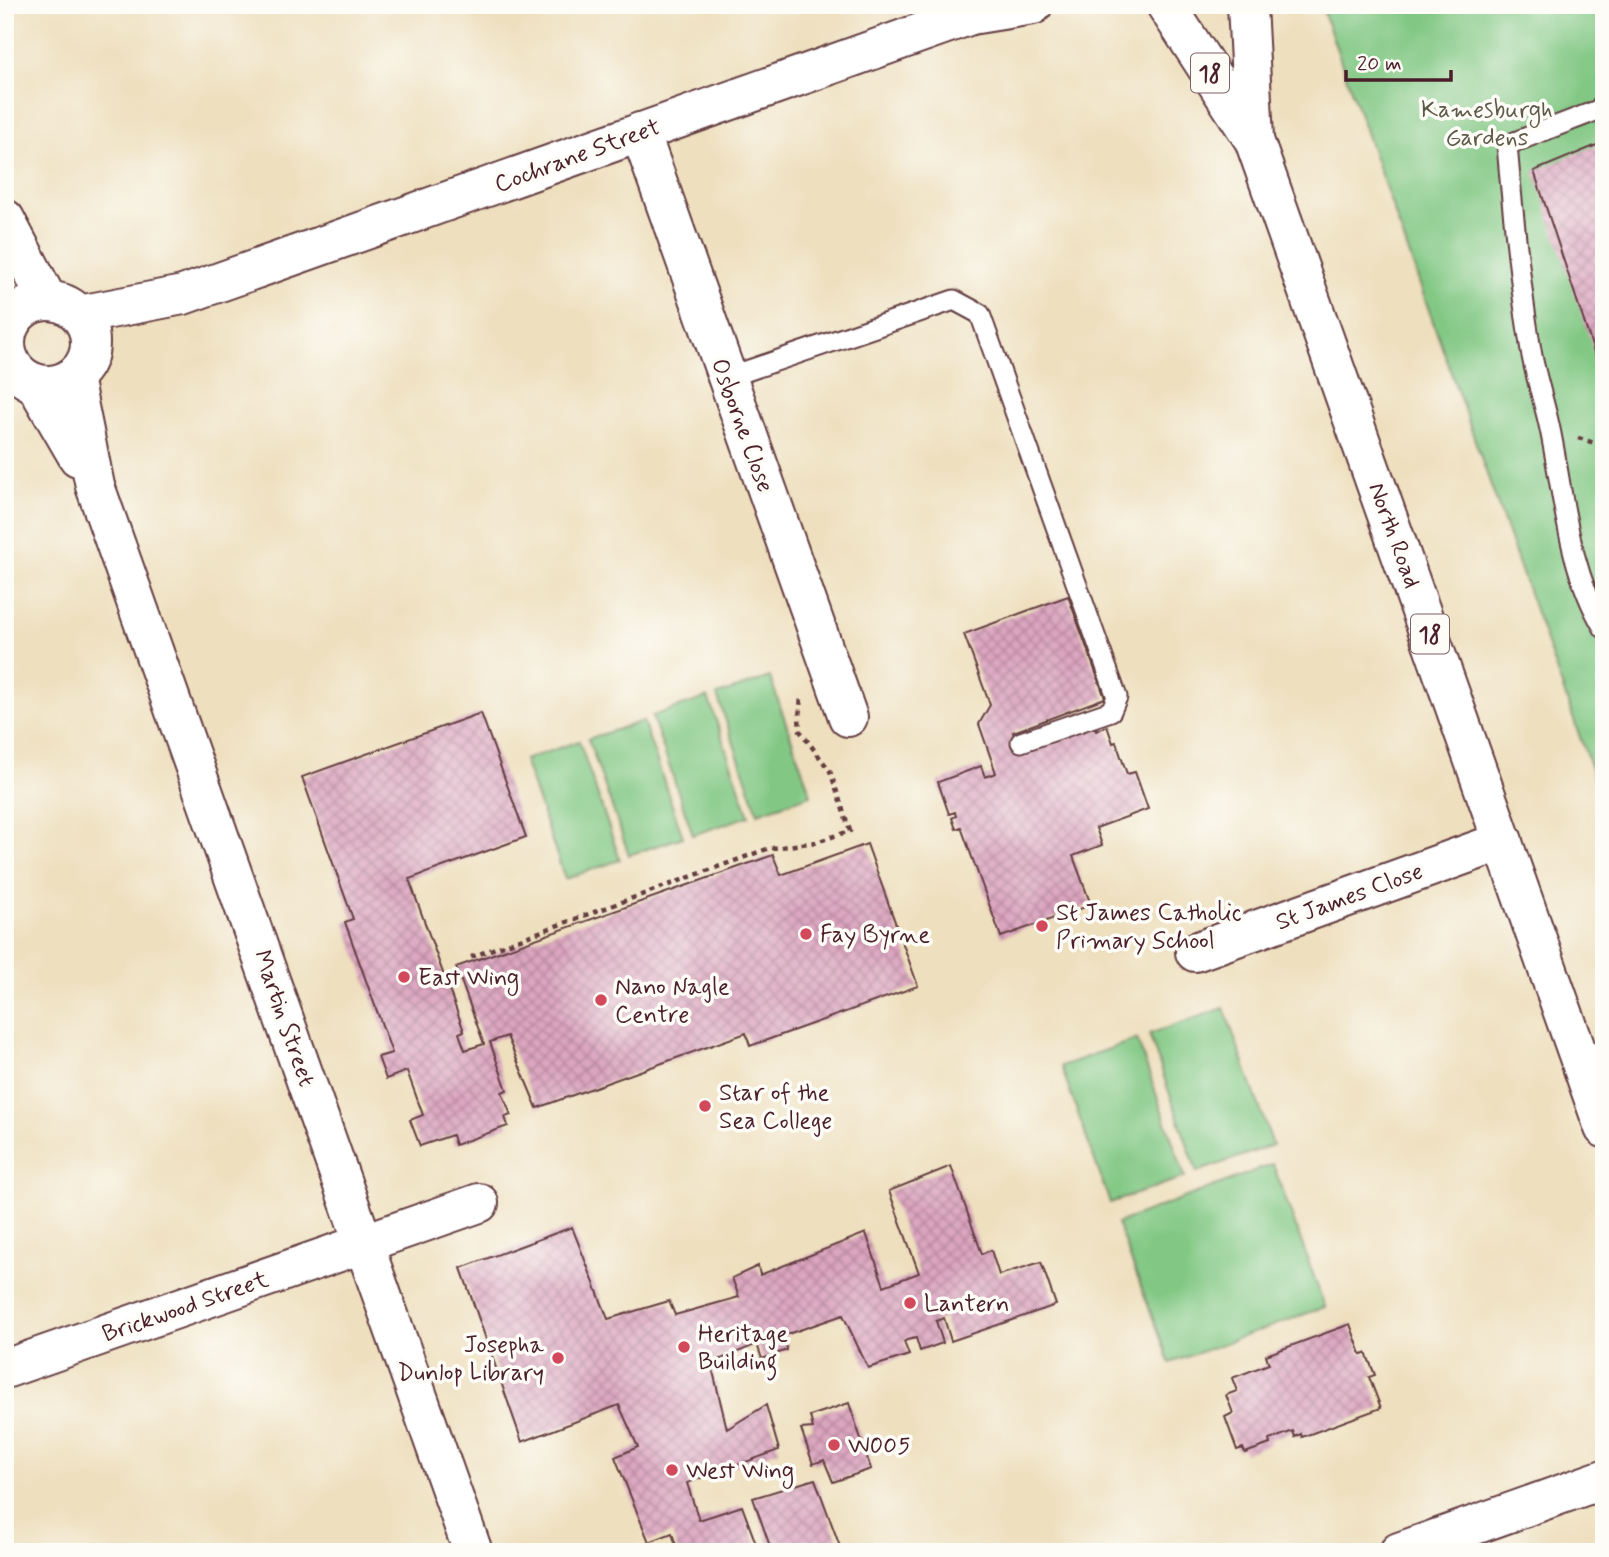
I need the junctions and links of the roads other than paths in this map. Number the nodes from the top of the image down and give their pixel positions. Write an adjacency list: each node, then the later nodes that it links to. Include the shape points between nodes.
1 (1033, 5): 6 (street, Cochrane Street)
2 (1166, 5): 9 (street, North Road / 18)
3 (1175, 5): 4 (street)
4 (1197, 5)
5 (1247, 5): 9 (street, North Road / 18)
6 (979, 10): 8 (street, Cochrane Street)
7 (1604, 104): 16 (lane, via 1507,145 1532,358 1551,431 1568,530 1582,580)
8 (640, 132): 12 (street, Cochrane Street); 14 (street, Osborne Close)
9 (1254, 140): 19 (street, North Road / 18)
10 (5, 219): 12 (street, Martin Street)
11 (5, 265): 13 (street, Martin Street)
12 (72, 335): 13 (street, via 61,383 48,386); 13 (street, via 35,303 23,309); 15 (street, Martin Street)
13 (14, 356): 15 (street, Martin Street)
14 (726, 378): 17 (street, Osborne Close); 18 (lane, via 954,300 980,314 1117,697 1111,711)
15 (95, 486): 24 (street, Martin Street)
16 (1604, 628)
17 (848, 717)
18 (1021, 742)
19 (1503, 841): 20 (street, St James Close); 21 (street, North Road / 18)
20 (1195, 951)
21 (1595, 1080): 22 (street, North Road / 18)
22 (1604, 1128)
23 (478, 1203): 24 (street, Brickwood Street)
24 (364, 1243): 25 (street, Brickwood Street); 27 (street, Martin Street)
25 (5, 1369)
26 (1604, 1479): 28 (street)
27 (473, 1552)
28 (1399, 1552)

